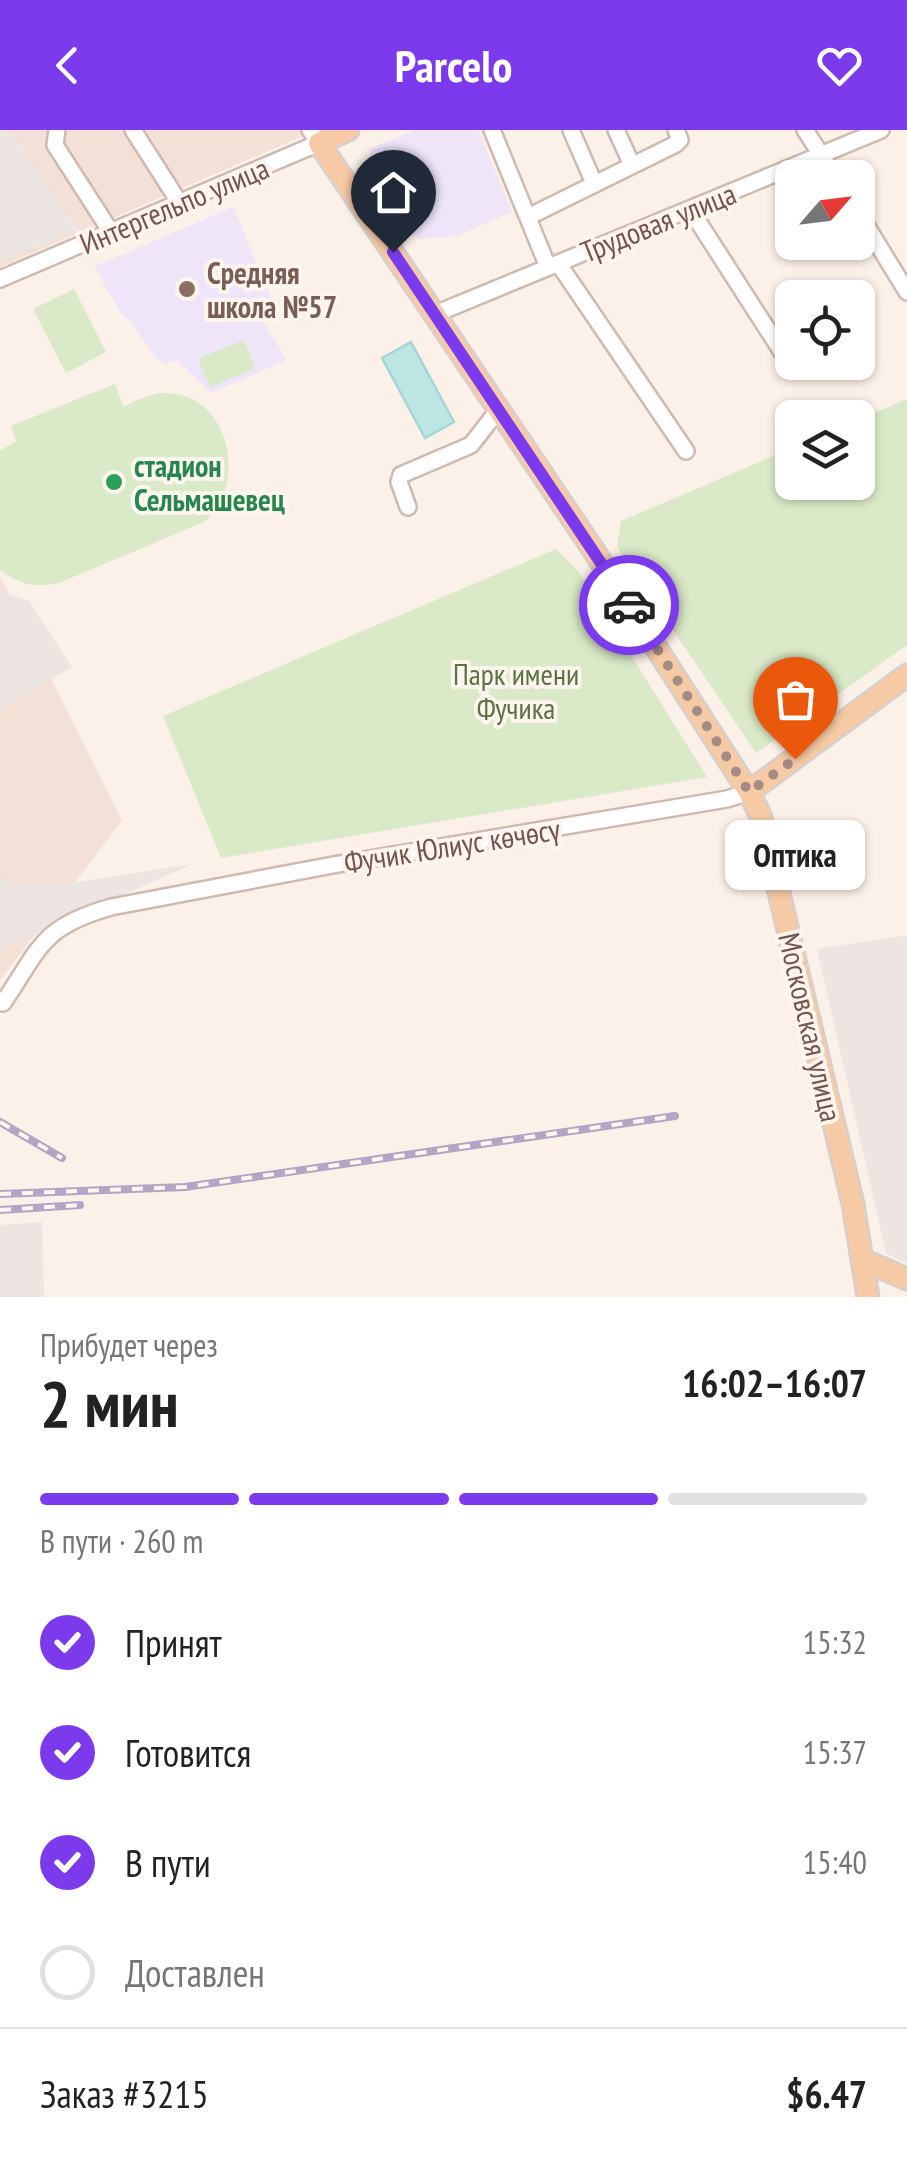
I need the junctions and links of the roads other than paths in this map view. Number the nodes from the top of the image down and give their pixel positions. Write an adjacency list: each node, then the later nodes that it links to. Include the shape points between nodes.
1 (58, 130): 18 (street, via 55,145)
2 (133, 130): 15 (street)
3 (348, 130): 10 (main road, Интергельпо улица)
4 (492, 130): 20 (street)
5 (573, 130): 14 (street)
6 (616, 130): 13 (street)
7 (676, 130): 13 (street, via 676,144)
8 (805, 130): 11 (street)
9 (881, 130): 11 (street, Трудовая улица)
10 (314, 137): 15 (street, Интергельпо улица); 23 (main road, Московская улица)
11 (822, 154): 12 (street); 16 (street, Трудовая улица)
12 (826, 160)
13 (632, 165): 14 (street)
14 (594, 183): 17 (street)
15 (178, 202): 18 (street, Интергельпо улица)
16 (690, 209): 20 (street, Трудовая улица); 24 (street)
17 (534, 214)
18 (111, 232): 21 (street, Интергельпо улица)
19 (875, 240): 22 (street)
20 (553, 265): 23 (street, Трудовая улица); 26 (street)
21 (0, 279)
22 (907, 292)
23 (435, 314): 25 (main road, Московская улица)
24 (775, 341)
25 (499, 409): 27 (street, via 471,445 401,476); 29 (main road, Московская улица)
26 (686, 451)
27 (408, 507)
28 (907, 676): 29 (main road, Фучик Юлиус көчөсү)
29 (749, 792): 30 (street, Фучик Юлиус көчөсү, via 111,907 64,923 46,937); 31 (main road, Московская улица, via 774,870)
30 (2, 1002)
31 (863, 1260): 32 (main road); 33 (main road, Московская улица)
32 (907, 1278)
33 (868, 1297)

